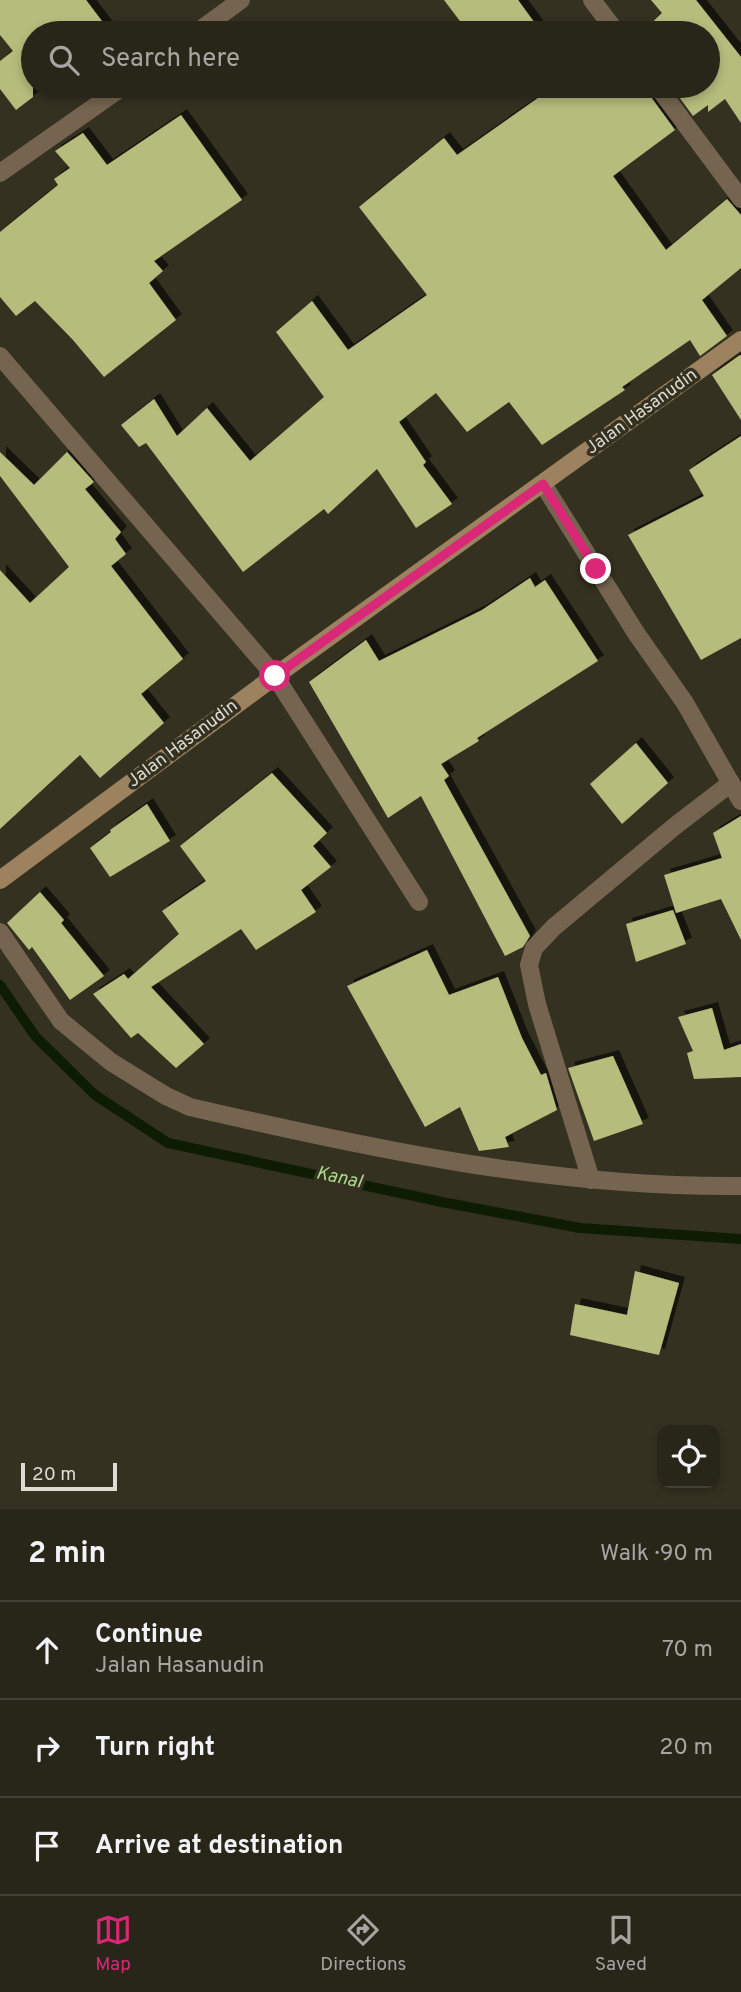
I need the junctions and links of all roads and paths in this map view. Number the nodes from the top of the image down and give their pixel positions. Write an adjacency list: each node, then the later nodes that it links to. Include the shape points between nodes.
1 (241, 0): 3 (street)
2 (592, 0): 4 (street)
3 (212, 21)
4 (608, 21)
5 (107, 98): 7 (street)
6 (666, 98): 8 (street)
7 (0, 173)
8 (741, 198)
9 (741, 340): 11 (main road, Jalan Hasanudin)
10 (0, 356): 12 (street)
11 (543, 484): 12 (main road, Jalan Hasanudin); 13 (street, via 685,703)
12 (275, 676): 15 (main road, Jalan Hasanudin); 16 (street)
13 (731, 783): 14 (street); 18 (street, via 534,948 529,965 537,1004)
14 (741, 801)
15 (0, 880)
16 (419, 902)
17 (0, 932): 18 (street, via 61,1021 111,1062 190,1107 349,1143)
18 (591, 1180): 19 (street)
19 (741, 1186)

